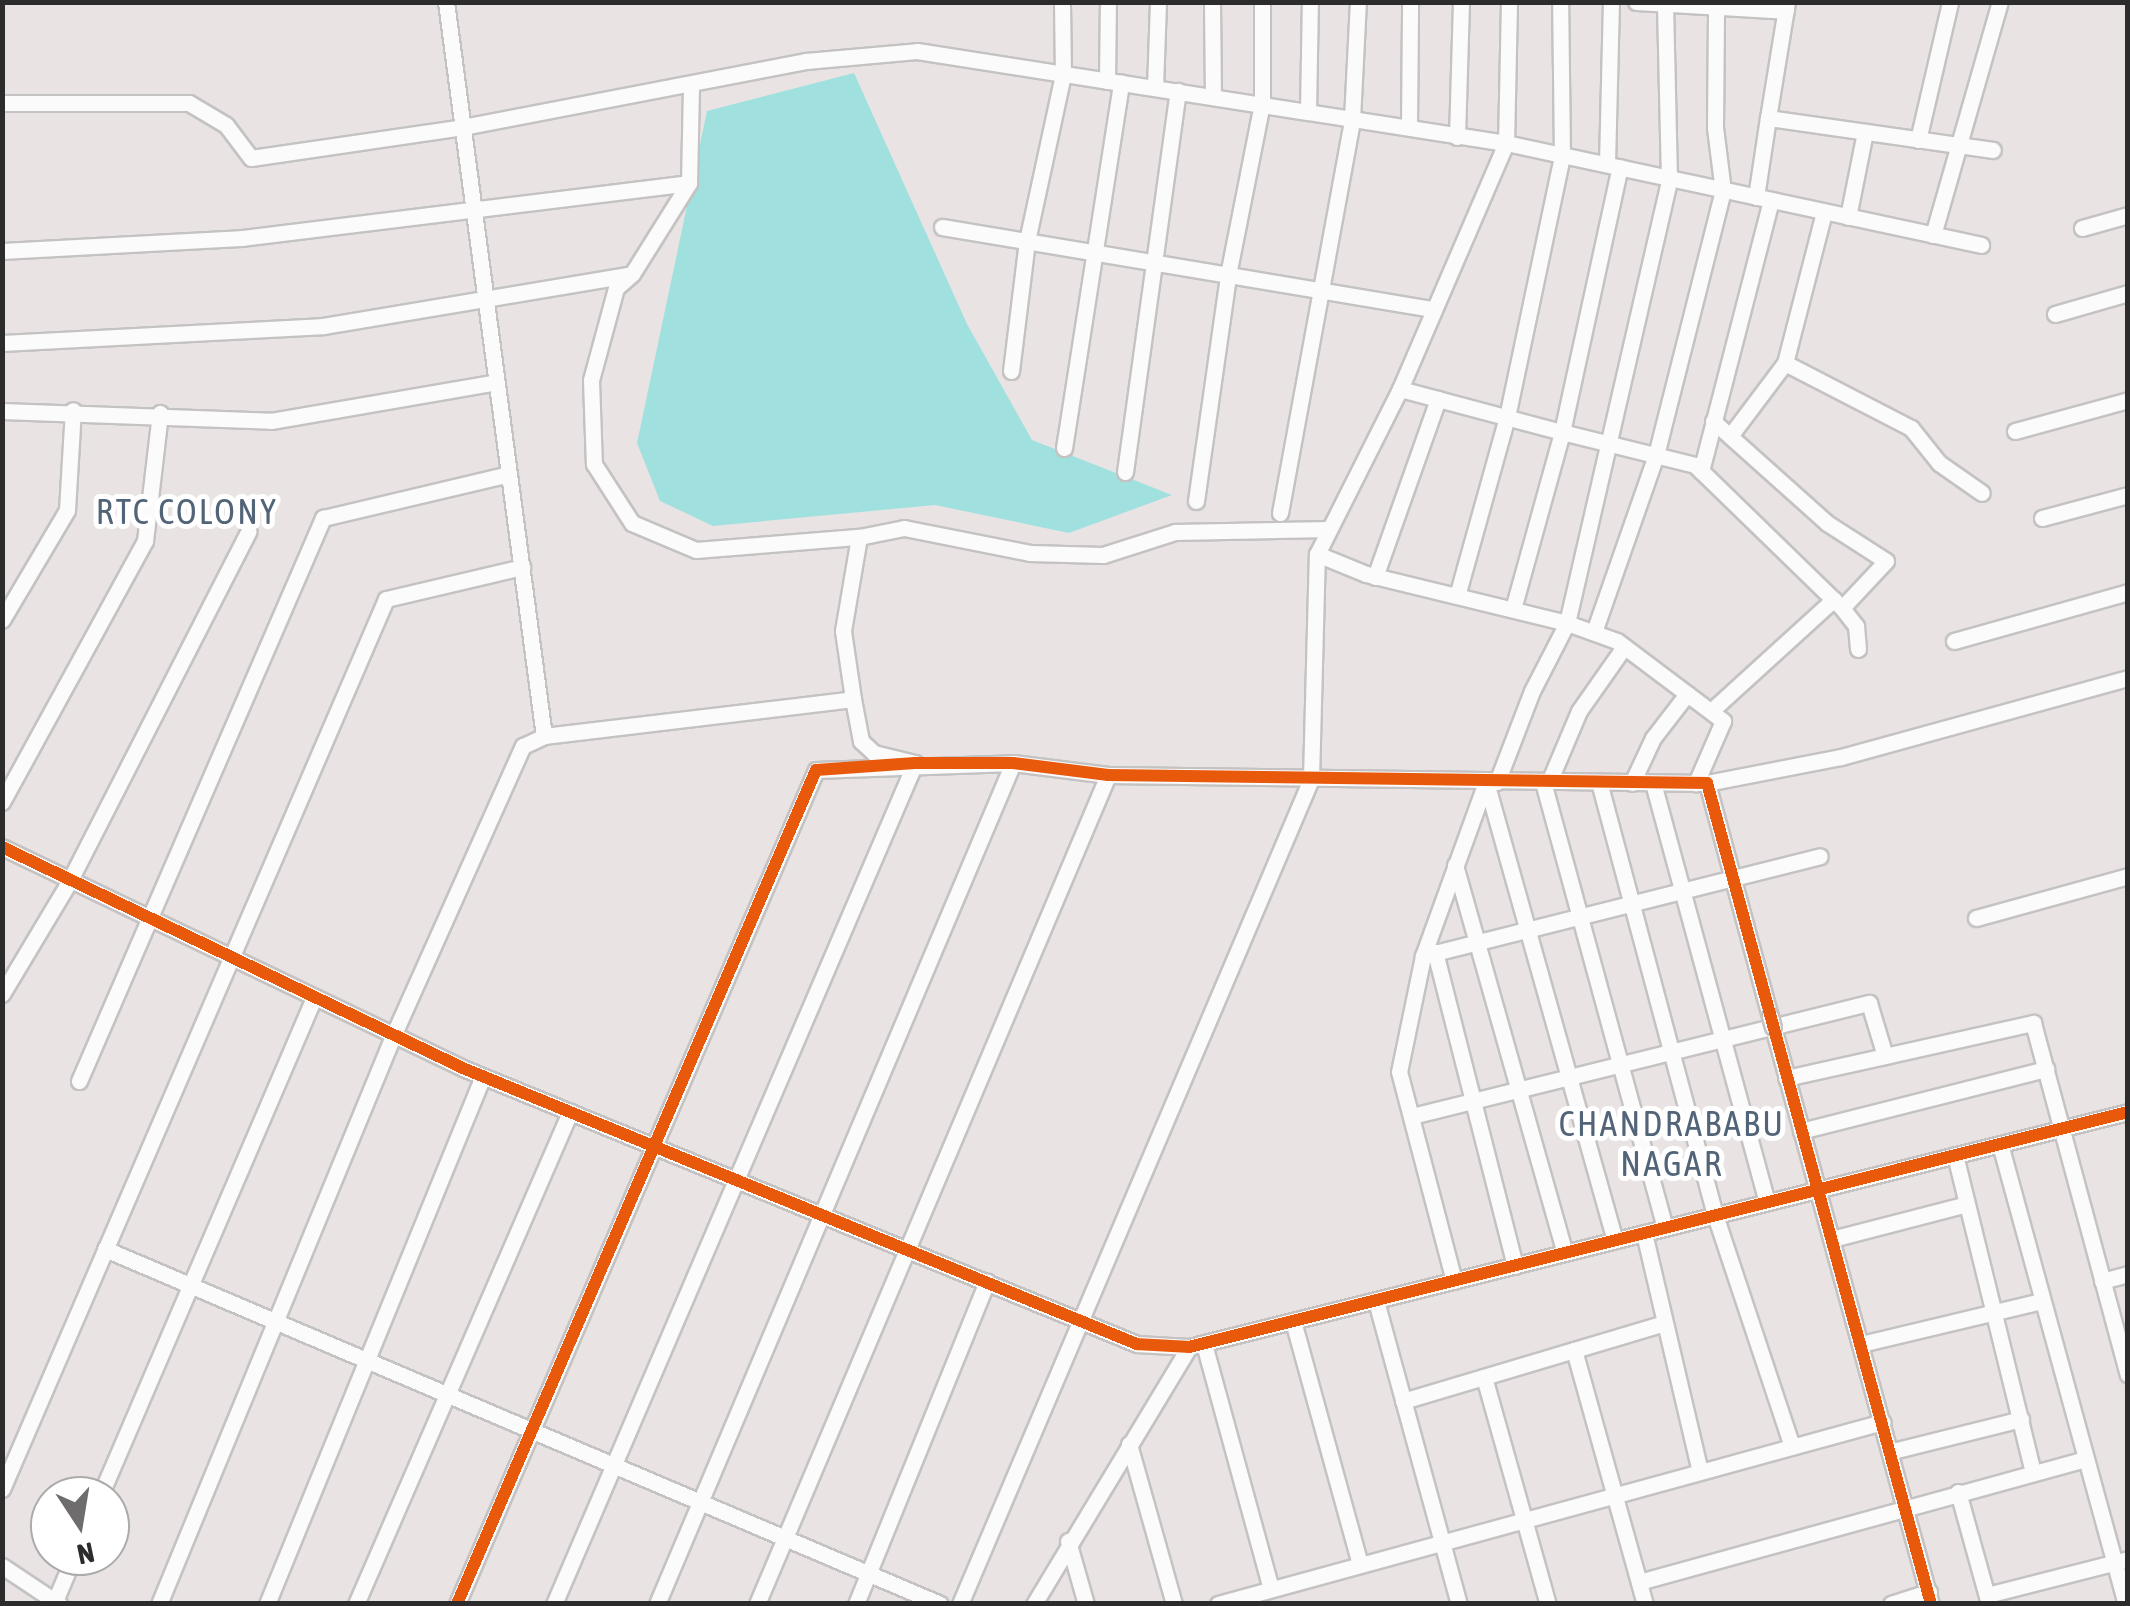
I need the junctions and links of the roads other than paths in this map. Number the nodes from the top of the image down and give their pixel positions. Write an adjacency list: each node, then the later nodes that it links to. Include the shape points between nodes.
1 (446, 2): 31 (street)
2 (1062, 2): 20 (street)
3 (1108, 2): 21 (street)
4 (1158, 2): 23 (street)
5 (1212, 2): 25 (street)
6 (1262, 2): 27 (street)
7 (1310, 2): 28 (street)
8 (1358, 2): 30 (street)
9 (1410, 2): 32 (street)
10 (1460, 2): 34 (street)
11 (1509, 2): 36 (street)
12 (1560, 2): 39 (street)
13 (1611, 2): 40 (street)
14 (1636, 2): 17 (street)
15 (1950, 2): 35 (street)
16 (2000, 2): 37 (street)
17 (1664, 4): 18 (street); 41 (street)
18 (1716, 5): 19 (street); 43 (street)
19 (1787, 7): 29 (street)
20 (1063, 76): 21 (street); 22 (street, via 892,50); 52 (street)
21 (1114, 81): 23 (street); 55 (street)
22 (692, 87): 31 (street); 42 (street)
23 (1155, 88): 24 (street)
24 (1178, 91): 25 (street); 56 (street)
25 (1213, 95): 27 (street)
26 (2, 103): 31 (street, via 189,103 226,126 251,158)
27 (1262, 104): 28 (street); 58 (street)
28 (1308, 112): 30 (street)
29 (1768, 118): 33 (street); 44 (street)
30 (1352, 119): 32 (street); 59 (street)
31 (463, 127): 45 (street)
32 (1409, 127): 34 (street)
33 (1865, 132): 35 (street); 48 (street)
34 (1457, 136): 36 (street)
35 (1918, 140): 37 (street)
36 (1506, 143): 39 (street); 62 (street)
37 (1960, 145): 38 (street); 51 (street)
38 (1993, 150)
39 (1562, 155): 40 (street); 74 (street)
40 (1614, 166): 41 (street); 77 (street)
41 (1669, 180): 43 (street); 79 (street)
42 (689, 183): 45 (street); 57 (street)
43 (1723, 191): 44 (street); 81 (street)
44 (1764, 199): 46 (street); 75 (street)
45 (476, 209): 54 (street, via 242,238); 61 (street)
46 (1824, 212): 48 (street); 65 (street)
47 (2128, 216): 50 (street)
48 (1848, 217): 51 (street)
49 (942, 226): 52 (street)
50 (2082, 228)
51 (1933, 235): 53 (street)
52 (1028, 241): 55 (street); 66 (street)
53 (1981, 246)
54 (2, 251)
55 (1092, 252): 56 (street); 80 (street)
56 (1155, 262): 58 (street); 83 (street)
57 (632, 274): 61 (street); 92 (street, via 616,288 591,380 594,464 632,523 696,550)
58 (1228, 275): 59 (street); 87 (street)
59 (1316, 290): 62 (street); 88 (street)
60 (2128, 293): 63 (street)
61 (486, 301): 64 (street, via 322,326); 67 (street)
62 (1431, 309): 68 (street)
63 (2055, 314)
64 (2, 342)
65 (1784, 363): 78 (street); 85 (street, via 1911,428 1939,463)
66 (1011, 371)
67 (497, 382): 73 (street, via 271,421); 84 (street)
68 (1400, 389): 69 (street); 90 (street)
69 (1438, 399): 74 (street); 95 (street)
70 (2128, 400): 76 (street)
71 (73, 410): 72 (street); 73 (street); 100 (street, via 67,510)
72 (2, 411)
73 (160, 413): 121 (street, via 144,540)
74 (1507, 417): 77 (street); 97 (street)
75 (1713, 421): 78 (street); 82 (street)
76 (2015, 431)
77 (1562, 432): 79 (street); 99 (street)
78 (1730, 436): 98 (street, via 1826,524 1886,561)
79 (1608, 443): 81 (street); 101 (street)
80 (1064, 448)
81 (1656, 455): 82 (street); 102 (street)
82 (1701, 470): 98 (street)
83 (1125, 472)
84 (509, 474): 94 (street); 132 (street, via 323,518)
85 (1982, 493)
86 (2128, 495): 89 (street)
87 (1196, 501)
88 (1280, 513)
89 (2042, 518)
90 (1329, 529): 92 (street, via 1175,532 1103,555 1030,553 904,528); 93 (street)
91 (249, 531): 127 (street)
92 (859, 537): 108 (street, via 843,631)
93 (1316, 554): 95 (street); 114 (street)
94 (522, 567): 110 (street); 136 (street, via 386,599)
95 (1375, 577): 97 (street)
96 (2128, 592): 103 (street)
97 (1457, 596): 99 (street)
98 (1838, 604): 105 (street, via 1856,626); 109 (street)
99 (1513, 610): 101 (street)
100 (2, 620)
101 (1568, 622): 102 (street); 115 (street)
102 (1594, 632): 104 (street)
103 (1954, 641)
104 (1624, 647): 107 (street); 116 (street, via 1579,712)
105 (1858, 649)
106 (2128, 678): 120 (street, via 1841,757)
107 (1687, 694): 109 (street); 118 (street, via 1653,738)
108 (853, 699): 110 (street); 111 (street, via 861,741 874,752)
109 (1710, 711): 120 (street, via 1723,720)
110 (544, 736): 139 (street, via 523,746)
111 (915, 763): 112 (street); 156 (street, via 816,770); 159 (street)
112 (1014, 764): 113 (street); 164 (street)
113 (1108, 774): 114 (street); 169 (street)
114 (1312, 778): 115 (street); 181 (street)
115 (1492, 782): 116 (street); 124 (street); 133 (street)
116 (1546, 782): 117 (street); 130 (street)
117 (1598, 782): 118 (street); 129 (street)
118 (1632, 783): 119 (street)
119 (1653, 783): 120 (street); 128 (street)
120 (1702, 783): 125 (street)
121 (2, 802)
122 (2, 847): 127 (street)
123 (1820, 856): 125 (street)
124 (1456, 865): 134 (street); 135 (street)
125 (1732, 875): 128 (street); 147 (street)
126 (2128, 876): 131 (street)
127 (69, 882): 132 (street); 137 (street)
128 (1682, 888): 129 (street); 140 (street)
129 (1631, 902): 130 (street); 141 (street)
130 (1580, 915): 133 (street); 143 (street)
131 (1976, 918)
132 (146, 921): 136 (street); 148 (street)
133 (1527, 928): 134 (street); 146 (street)
134 (1477, 941): 135 (street); 149 (street)
135 (1429, 954): 150 (street); 152 (street, via 1399,1072)
136 (227, 960): 138 (street); 170 (street)
137 (2, 994)
138 (313, 1000): 139 (street); 177 (street)
139 (393, 1036): 145 (street); 182 (street)
140 (1723, 1039): 141 (street); 142 (street, via 1869,1003); 161 (street)
141 (1671, 1052): 143 (street); 163 (street)
142 (1885, 1056): 144 (street, via 2033,1023); 147 (street)
143 (1620, 1064): 146 (street); 165 (street)
144 (2046, 1069): 154 (street); 155 (street)
145 (483, 1076): 151 (street); 188 (street)
146 (1569, 1077): 149 (street); 168 (street)
147 (1786, 1078): 155 (street)
148 (80, 1081)
149 (1518, 1090): 150 (street); 171 (street)
150 (1473, 1101): 152 (street); 172 (street)
151 (570, 1112): 156 (street); 191 (street)
152 (1416, 1115): 174 (street)
153 (2126, 1116): 154 (street)
154 (2061, 1128): 157 (street); 175 (street)
155 (1801, 1131): 160 (street)
156 (651, 1144): 159 (street); 195 (street)
157 (2000, 1144): 158 (street); 179 (street)
158 (1955, 1155): 160 (street); 162 (street)
159 (740, 1181): 164 (street); 200 (street)
160 (1818, 1190): 161 (street); 167 (street)
161 (1767, 1202): 163 (street)
162 (1963, 1205): 167 (street); 180 (street)
163 (1715, 1215): 165 (street); 197 (street)
164 (824, 1216): 169 (street); 207 (street)
165 (1664, 1228): 166 (street)
166 (1644, 1233): 168 (street); 184 (street)
167 (1832, 1239): 185 (street)
168 (1615, 1240): 171 (street)
169 (904, 1248): 176 (street); 210 (street)
170 (105, 1250): 177 (street); 204 (street)
171 (1565, 1253): 172 (street)
172 (1515, 1266): 174 (street)
173 (2128, 1274): 175 (street)
174 (1454, 1281): 178 (street)
175 (2102, 1281): 189 (street)
176 (986, 1282): 181 (street); 216 (street)
177 (190, 1286): 182 (street); 203 (street)
178 (1376, 1300): 183 (street); 192 (street)
179 (2042, 1301): 180 (street); 199 (street)
180 (1994, 1313): 185 (street); 193 (street)
181 (1080, 1321): 186 (street, via 1136,1344); 232 (street)
182 (275, 1322): 188 (street); 223 (street)
183 (1293, 1322): 186 (street); 214 (street)
184 (1665, 1323): 187 (street); 201 (street)
185 (1861, 1344): 194 (street)
186 (1197, 1346): 196 (street); 219 (street)
187 (1574, 1350): 190 (street); 206 (street)
188 (366, 1360): 191 (street); 224 (street)
189 (2128, 1374)
190 (1484, 1376): 192 (street); 209 (street)
191 (447, 1394): 195 (street); 225 (street)
192 (1403, 1401): 212 (street)
193 (2021, 1420): 198 (street); 202 (street)
194 (1883, 1422): 197 (street); 198 (street)
195 (530, 1430): 200 (street); 226 (street)
196 (1129, 1444): 211 (street); 235 (street)
197 (1792, 1447): 201 (street)
198 (1893, 1451): 208 (street)
199 (2085, 1459): 202 (street); 213 (street)
200 (618, 1467): 207 (street); 227 (street)
201 (1700, 1472): 206 (street)
202 (2033, 1473): 205 (street)
203 (109, 1476)
204 (2, 1490)
205 (1958, 1492): 208 (street); 221 (street)
206 (1615, 1496): 209 (street); 218 (street)
207 (700, 1502): 210 (street); 228 (street)
208 (1907, 1505): 218 (street); 220 (street)
209 (1525, 1520): 212 (street); 238 (street)
210 (784, 1538): 216 (street); 229 (street)
211 (1068, 1540): 233 (street); 234 (street)
212 (1442, 1542): 214 (street); 237 (street)
213 (2121, 1560): 221 (street); 241 (street)
214 (1360, 1565): 219 (street)
215 (2, 1566): 222 (street)
216 (868, 1574): 230 (street); 231 (street)
217 (67, 1576): 222 (street)
218 (1639, 1582): 239 (street)
219 (1271, 1590): 236 (street)
220 (1930, 1598): 240 (street)
221 (1988, 1599)
222 (57, 1602)
223 (160, 1604)
224 (267, 1604)
225 (356, 1604)
226 (457, 1604)
227 (554, 1604)
228 (657, 1604)
229 (757, 1604)
230 (856, 1604)
231 (940, 1604)
232 (960, 1604)
233 (1034, 1604)
234 (1086, 1604)
235 (1174, 1604)
236 (1218, 1604)
237 (1459, 1604)
238 (1548, 1604)
239 (1645, 1604)
240 (1891, 1604)
241 (2126, 1604)

